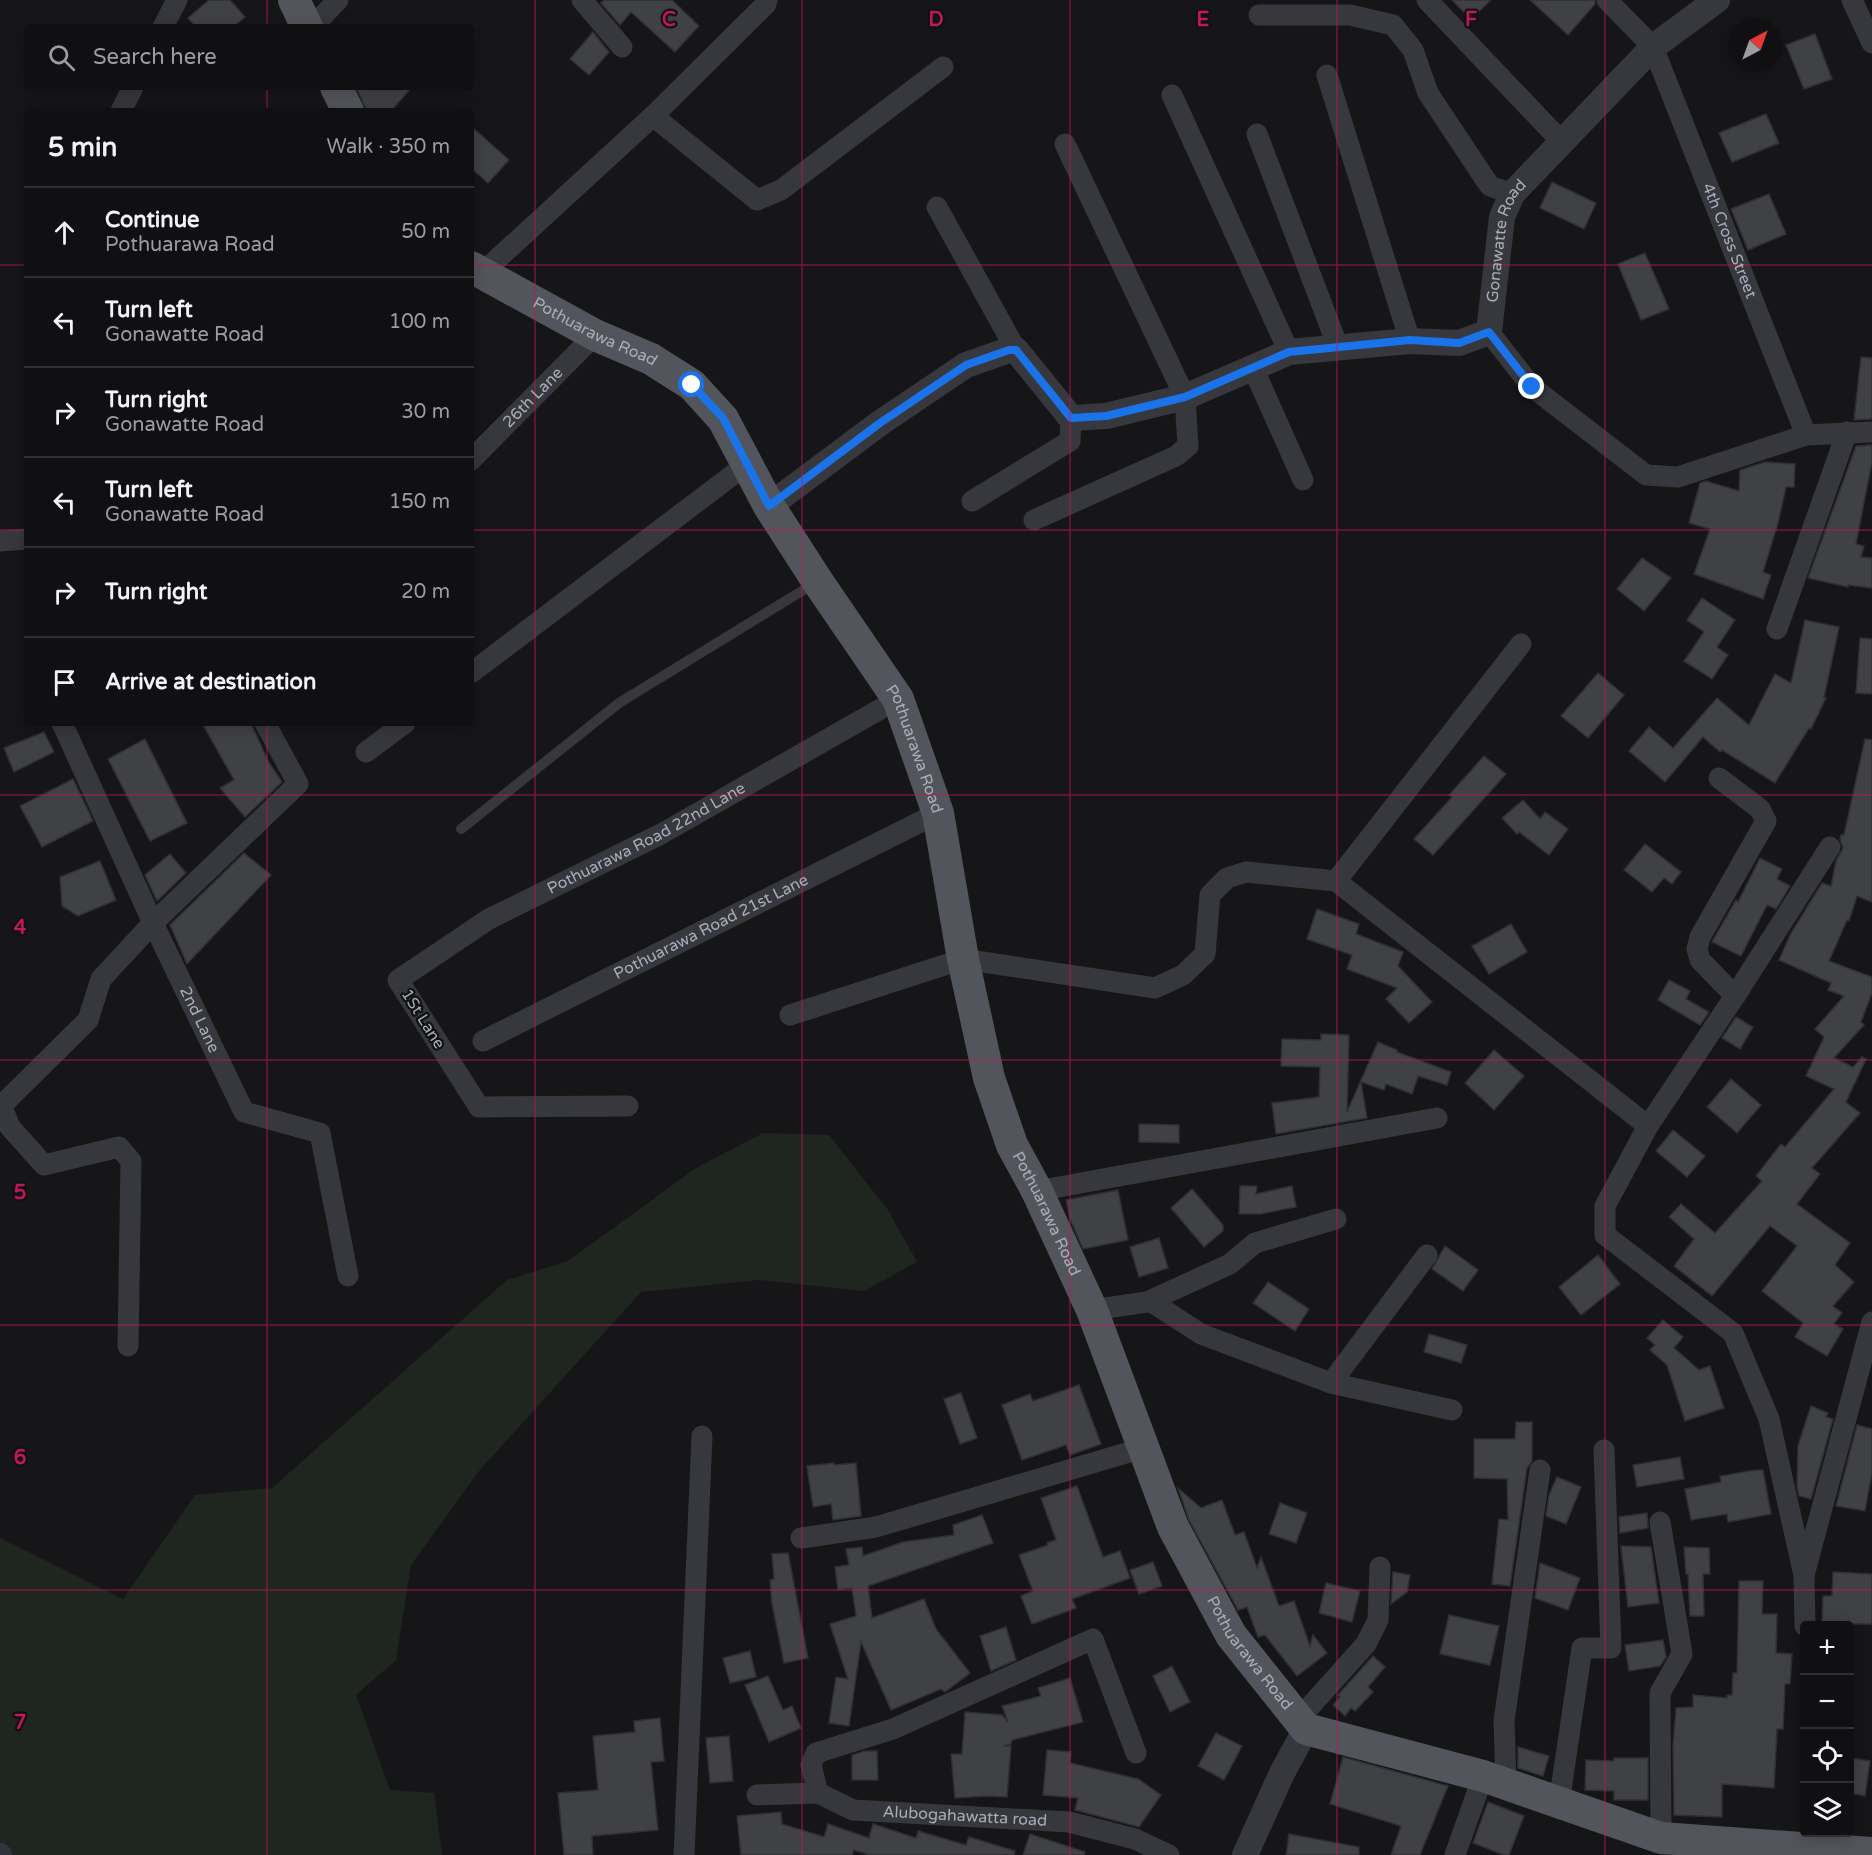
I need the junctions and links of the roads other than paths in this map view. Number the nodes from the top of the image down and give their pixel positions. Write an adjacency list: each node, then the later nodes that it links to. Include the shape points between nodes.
1 (177, 0): 11 (street)
2 (294, 0): 12 (main road)
3 (338, 0): 13 (street)
4 (582, 0): 15 (street)
5 (767, 0): 24 (street)
6 (1427, 0): 26 (street)
7 (1607, 0): 16 (street)
8 (1717, 0): 16 (street, Gonawatte Road)
9 (1852, 0): 14 (street)
10 (1259, 15): 28 (street, via 1350,15 1394,25 1413,50 1428,93 1483,176 1490,186)
11 (165, 24)
12 (306, 24)
13 (315, 24)
14 (1872, 43)
15 (622, 47)
16 (1653, 47): 26 (street, Gonawatte Road); 42 (street, 4th Cross Street)
17 (943, 67): 24 (street, via 781,190 756,200)
18 (1327, 75): 33 (street)
19 (132, 90): 22 (street)
20 (338, 90): 23 (main road)
21 (1172, 95): 36 (street)
22 (122, 108)
23 (346, 108)
24 (653, 116): 30 (street)
25 (1257, 134): 34 (street)
26 (1561, 141): 28 (street, Gonawatte Road)
27 (1065, 144): 38 (street)
28 (1512, 194): 31 (street, Gonawatte Road, via 1502,217)
29 (937, 207): 35 (street)
30 (476, 271): 32 (main road, Pothuarawa Road)
31 (1489, 332): 33 (street, via 1459,343); 42 (street, via 1532,387 1646,475 1678,477)
32 (595, 335): 43 (street, 26th Lane); 44 (main road, Pothuarawa Road, via 651,359 692,385 723,418)
33 (1410, 340): 34 (street)
34 (1338, 347): 36 (street)
35 (1016, 350): 39 (street); 47 (street, via 966,365)
36 (1289, 352): 37 (street)
37 (1253, 368): 38 (street); 45 (street)
38 (1185, 397): 39 (street, via 1106,416); 48 (street, via 1188,446 1176,456)
39 (1071, 418): 46 (street, via 1070,441)
40 (1847, 432): 41 (street); 42 (street); 52 (street)
41 (1872, 432)
42 (1806, 435)
43 (474, 456)
44 (747, 464): 47 (main road, Pothuarawa Road); 54 (street)
45 (1302, 480)
46 (972, 501)
47 (769, 506): 51 (main road, Pothuarawa Road)
48 (1034, 520)
49 (24, 539): 50 (street)
50 (0, 542)
51 (818, 582): 55 (main road, Pothuarawa Road); 62 (lane, via 619,703)
52 (1777, 629)
53 (1521, 644): 64 (street)
54 (474, 671)
55 (898, 699): 61 (main road, Pothuarawa Road); 67 (street, Pothuarawa Road 22nd Lane, via 662,834 489,919)
56 (63, 726): 65 (street, 2nd Lane)
57 (267, 726): 65 (street, via 298,784)
58 (401, 726): 59 (street)
59 (366, 752)
60 (1719, 778): 68 (street, via 1761,809 1766,821 1700,937 1697,949 1700,960)
61 (938, 813): 66 (main road, Pothuarawa Road); 70 (street, Pothuarawa Road 21st Lane)
62 (461, 829)
63 (1830, 847): 68 (street)
64 (1336, 881): 66 (street, via 1246,873 1227,878 1210,895 1205,954 1183,975 1155,988); 74 (street)
65 (153, 923): 71 (street, via 101,979 88,1020); 78 (street, 2nd Lane, via 244,1112 320,1132)
66 (963, 959): 69 (street); 75 (main road, Pothuarawa Road, via 989,1078 1012,1145)
67 (398, 980): 72 (street, 1St Lane, via 479,1107)
68 (1735, 996): 74 (street)
69 (790, 1015)
70 (483, 1041)
71 (1, 1106): 82 (street, via 10,1127 44,1165 119,1147 131,1161)
72 (628, 1106)
73 (1437, 1118): 75 (street)
74 (1648, 1126): 92 (street, via 1605,1206 1605,1235 1733,1333 1769,1419)
75 (1037, 1191): 80 (main road, Pothuarawa Road)
76 (1336, 1219): 79 (street, via 1255,1244 1230,1264)
77 (1427, 1255): 83 (street)
78 (348, 1276)
79 (1150, 1301): 80 (street); 83 (street, via 1201,1334)
80 (1092, 1310): 86 (main road, Pothuarawa Road)
81 (1872, 1322): 92 (street)
82 (128, 1346)
83 (1331, 1383): 84 (street)
84 (1452, 1410)
85 (702, 1436): 103 (street)
86 (1143, 1448): 90 (street, via 876,1527); 94 (main road, Pothuarawa Road, via 1173,1527 1231,1635)
87 (1604, 1450): 99 (street, via 1611,1648 1582,1648)
88 (1540, 1470): 96 (street)
89 (1660, 1522): 100 (street, via 1682,1654 1660,1693)
90 (801, 1538)
91 (1380, 1567): 94 (street, via 1378,1620 1366,1644)
92 (1804, 1575): 93 (street)
93 (1805, 1621)
94 (1302, 1724): 96 (main road); 105 (street)
95 (1136, 1753): 97 (street, via 1093,1639 893,1729 816,1753 812,1765)
96 (1494, 1780): 99 (main road); 106 (street)
97 (818, 1793): 98 (street, Alubogahawatta road); 104 (street, Alubogahawatta road, via 853,1810 1069,1822 1135,1839)
98 (757, 1795)
99 (1559, 1803): 100 (main road)
100 (1661, 1839): 101 (main road)
101 (1806, 1841): 102 (main road)
102 (1872, 1853)
103 (684, 1855)
104 (1169, 1855)
105 (1245, 1855)
106 (1455, 1855)

